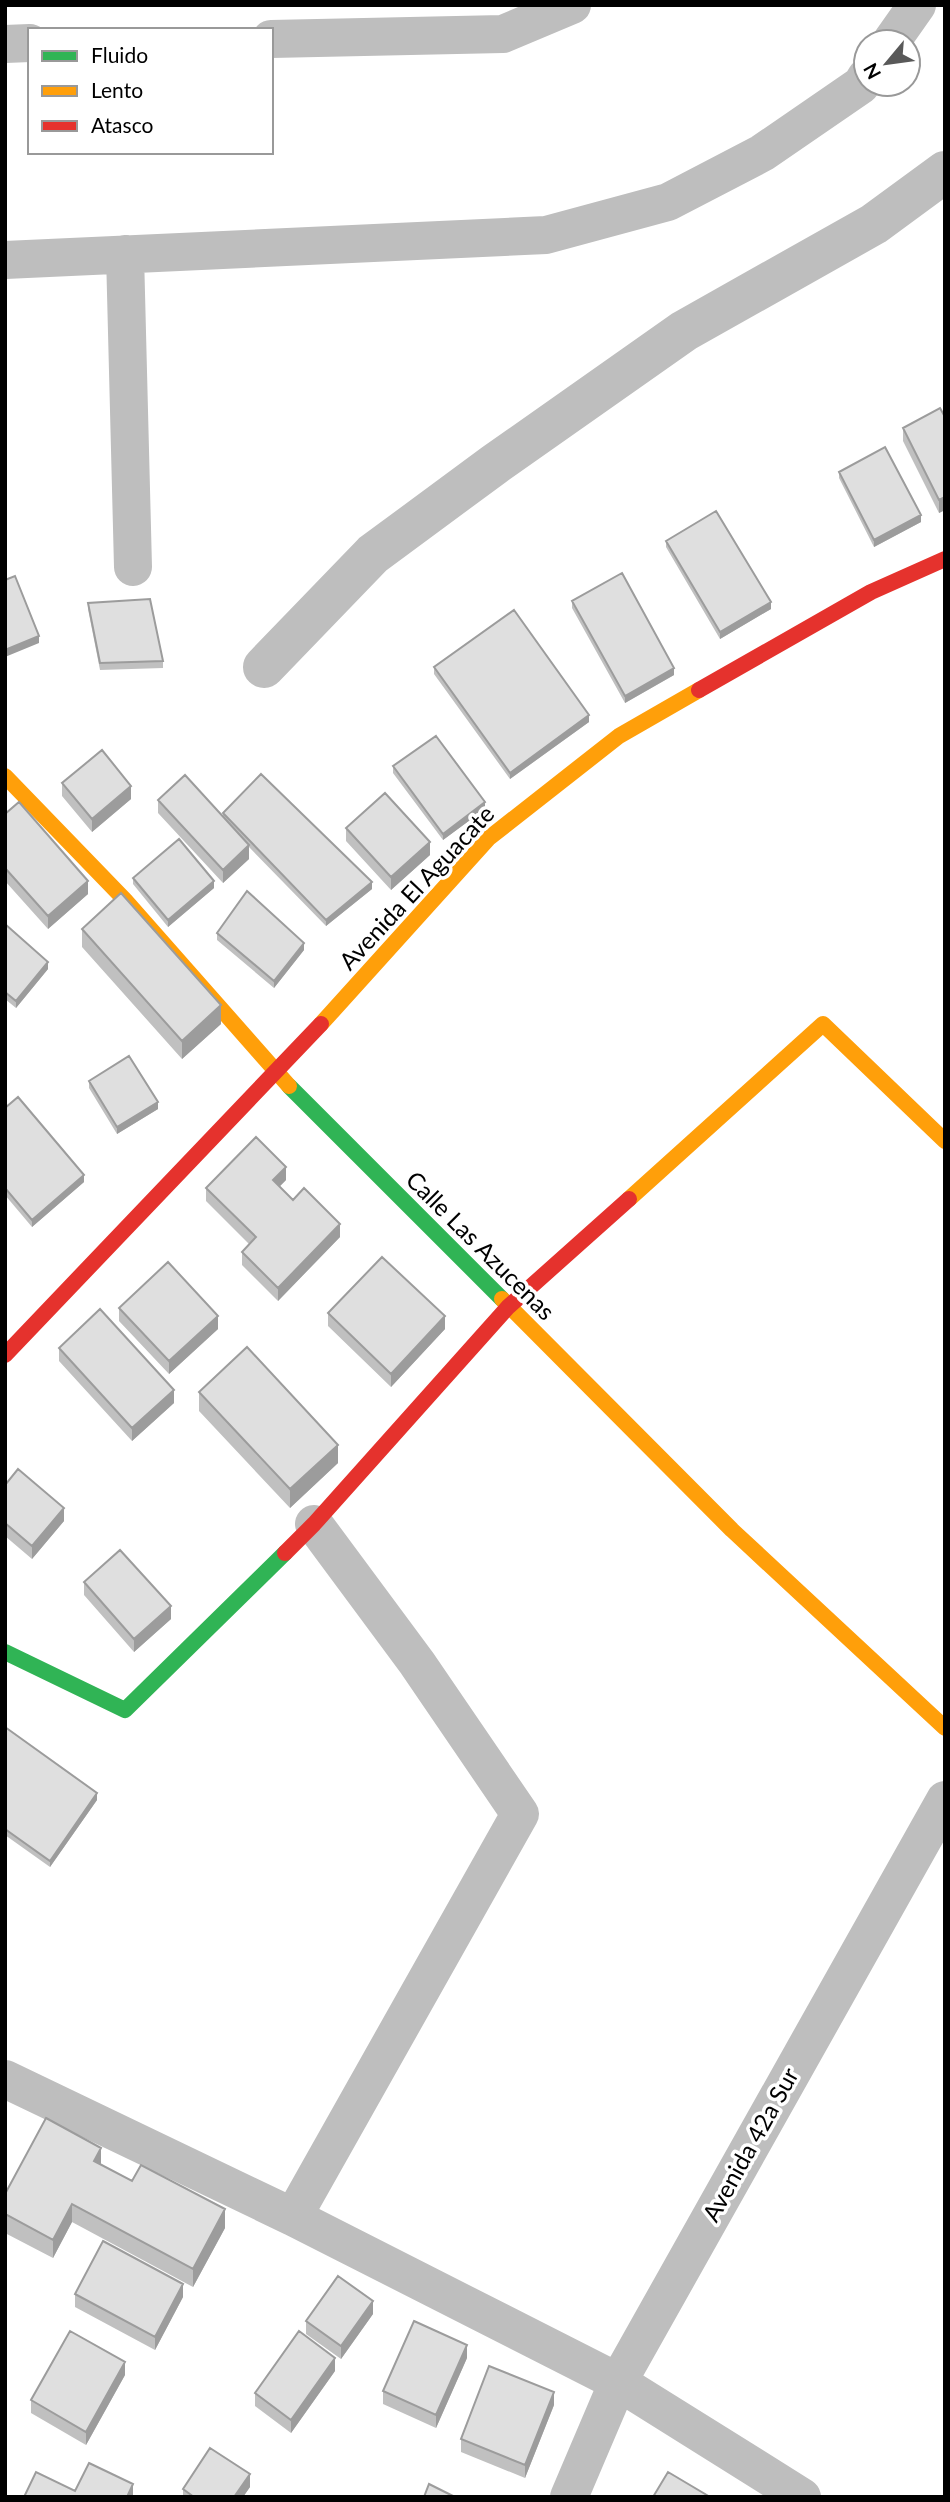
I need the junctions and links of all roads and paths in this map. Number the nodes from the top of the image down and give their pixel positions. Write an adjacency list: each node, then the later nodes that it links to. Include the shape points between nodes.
1 (572, 5): 4 (street, via 503,34)
2 (917, 5): 3 (street)
3 (901, 28)
4 (273, 39)
5 (28, 43): 6 (street)
6 (5, 44)
7 (852, 91): 8 (street, via 762,153 668,202 546,234)
8 (125, 254): 9 (street); 11 (street)
9 (5, 260)
10 (945, 559): 13 (street, Avenida El Aguacate, via 871,592 619,736 489,838)
11 (133, 567)
12 (5, 776): 13 (street, Calle Las Azucenas, via 124,900)
13 (276, 1073): 15 (street, Calle Las Azucenas); 16 (street, Avenida El Aguacate)
14 (945, 1141): 15 (street, via 823,1024)
15 (508, 1307): 17 (street); 19 (street, Calle Las Azucenas, via 732,1530)
16 (5, 1355)
17 (314, 1524): 18 (street, via 125,1710); 22 (street, via 520,1814)
18 (5, 1652)
19 (945, 1728)
20 (945, 1800): 23 (street, Avenida 42a Sur)
21 (5, 2079): 22 (street)
22 (293, 2217): 23 (street)
23 (618, 2382): 24 (street, Avenida 42a Sur); 25 (street)
24 (569, 2497)
25 (802, 2497)

